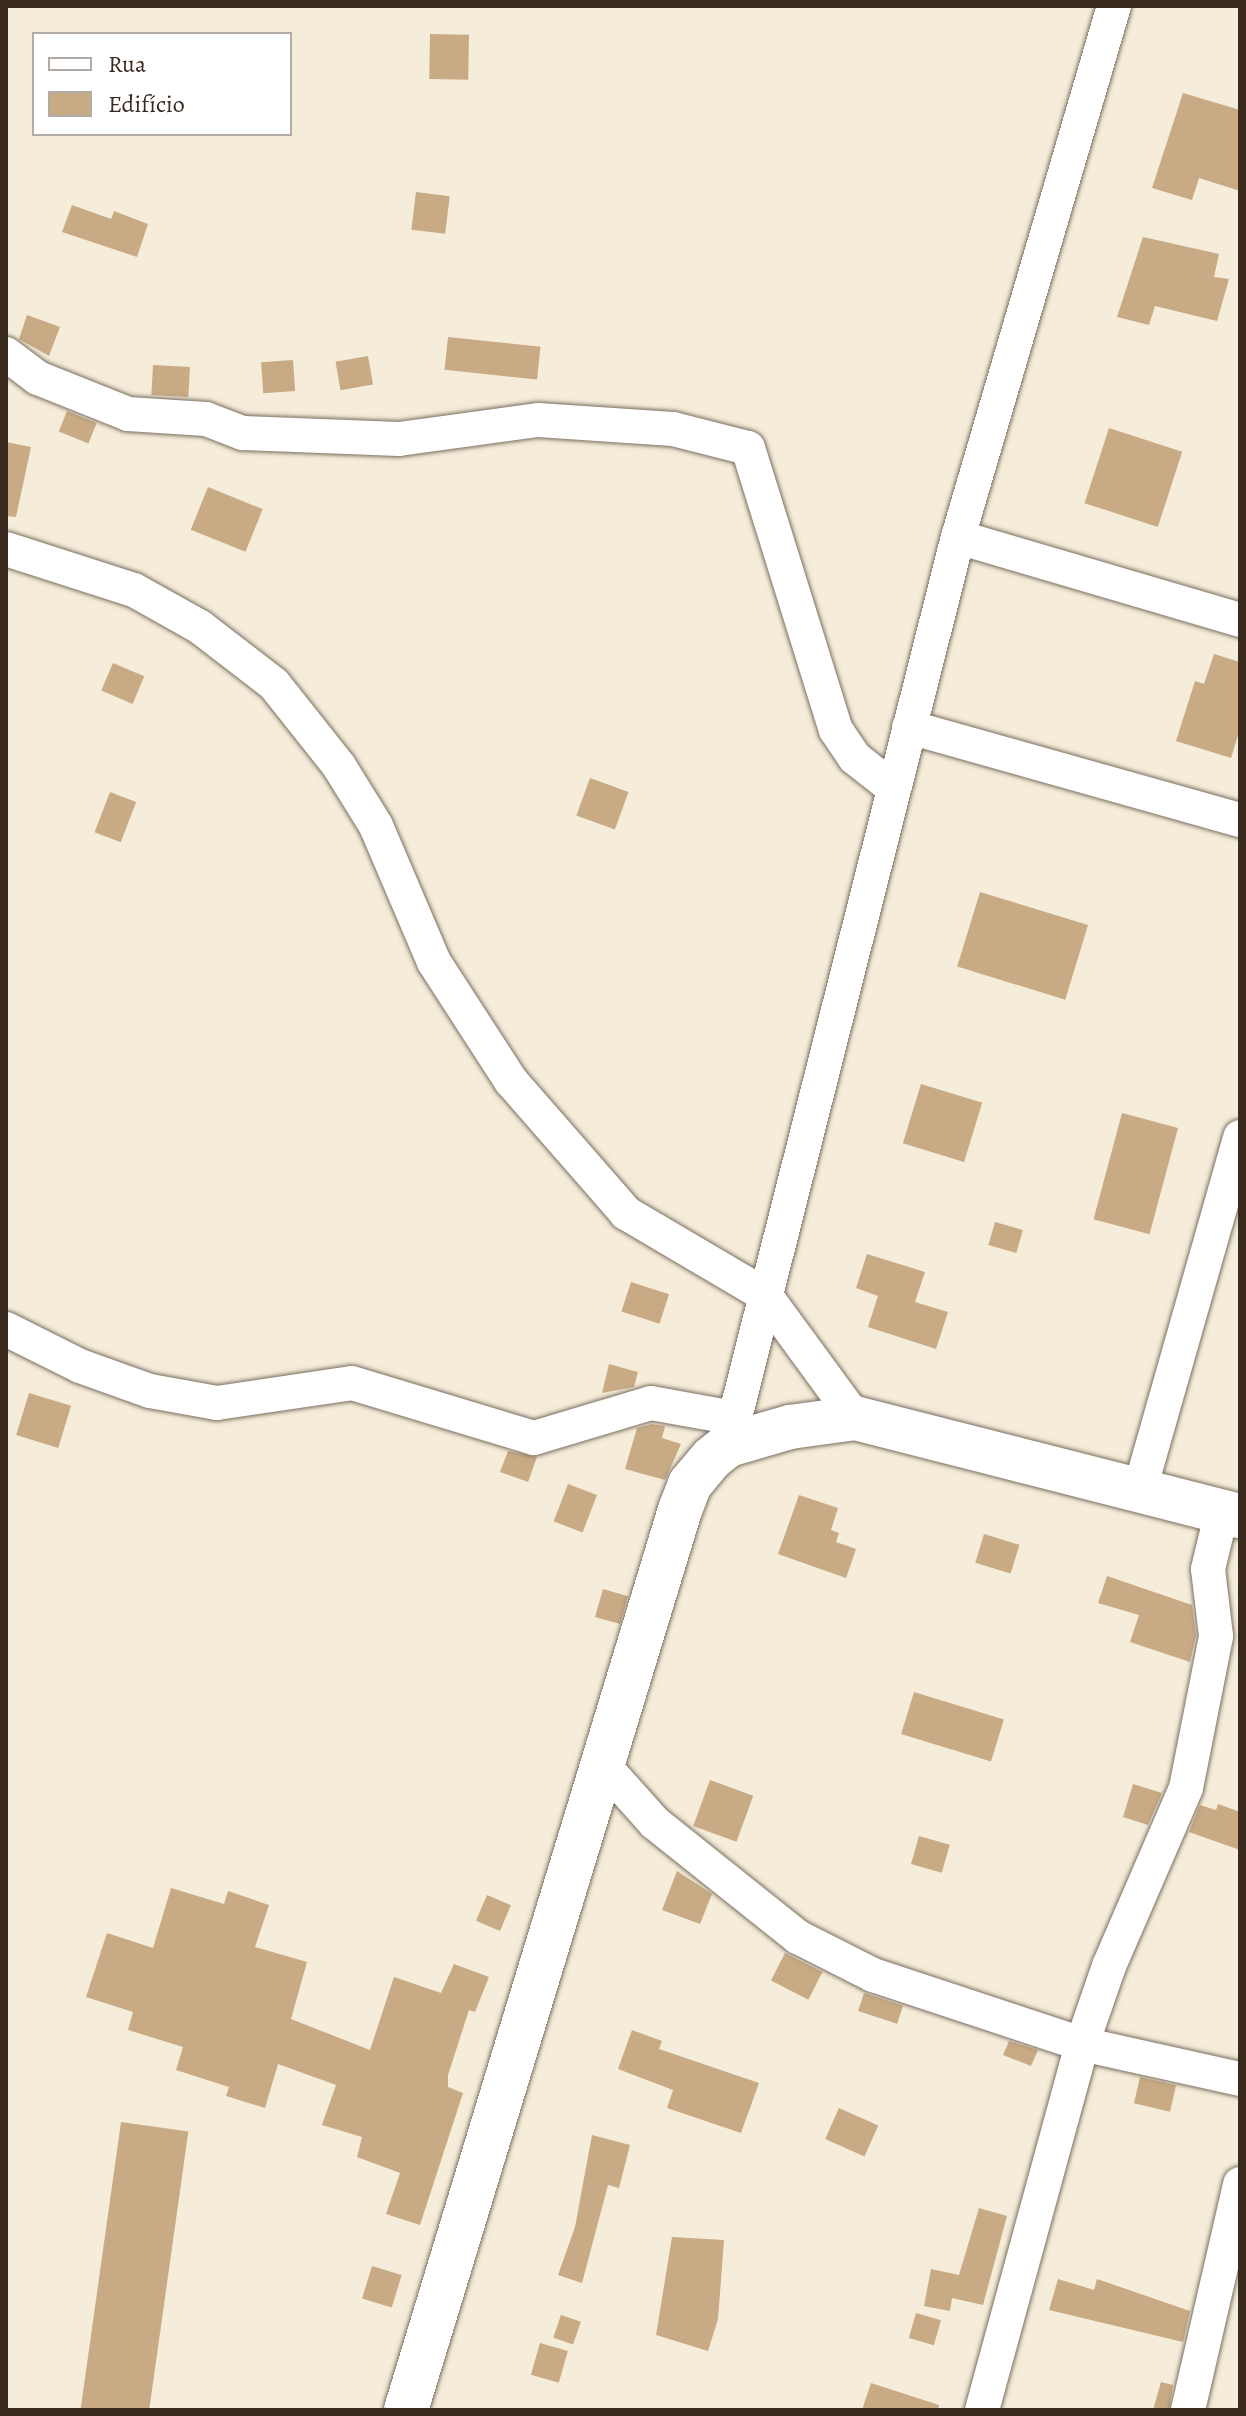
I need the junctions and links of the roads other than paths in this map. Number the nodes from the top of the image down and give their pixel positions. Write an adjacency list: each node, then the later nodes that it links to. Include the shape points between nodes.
1 (1114, 6): 3 (street)
2 (6, 354): 7 (street, via 38,378 128,414 206,419 243,433 399,439 538,420 673,429 748,448 836,730 855,758)
3 (958, 537): 5 (street); 6 (street)
4 (6, 549): 10 (street, via 134,590 200,627 274,684 339,766 376,826 434,962 511,1081 626,1213)
5 (1240, 620)
6 (909, 727): 7 (street); 8 (street)
7 (893, 788): 10 (street)
8 (1240, 820)
9 (1238, 1154): 14 (street)
10 (765, 1295): 12 (street); 13 (street)
11 (6, 1329): 13 (street, via 80,1366 150,1391 217,1403 352,1383 534,1438 651,1403)
12 (855, 1418): 13 (main road); 14 (main road)
13 (731, 1432): 16 (main road, via 690,1484 680,1510)
14 (1140, 1489): 15 (main road)
15 (1231, 1513): 17 (street, via 1208,1569 1216,1636 1186,1788 1109,1966)
16 (604, 1766): 17 (street, via 655,1823 798,1937 873,1975); 20 (main road)
17 (1082, 2044): 18 (street); 21 (street)
18 (1240, 2079)
19 (1240, 2184): 22 (street)
20 (406, 2410)
21 (982, 2410)
22 (1188, 2410)

